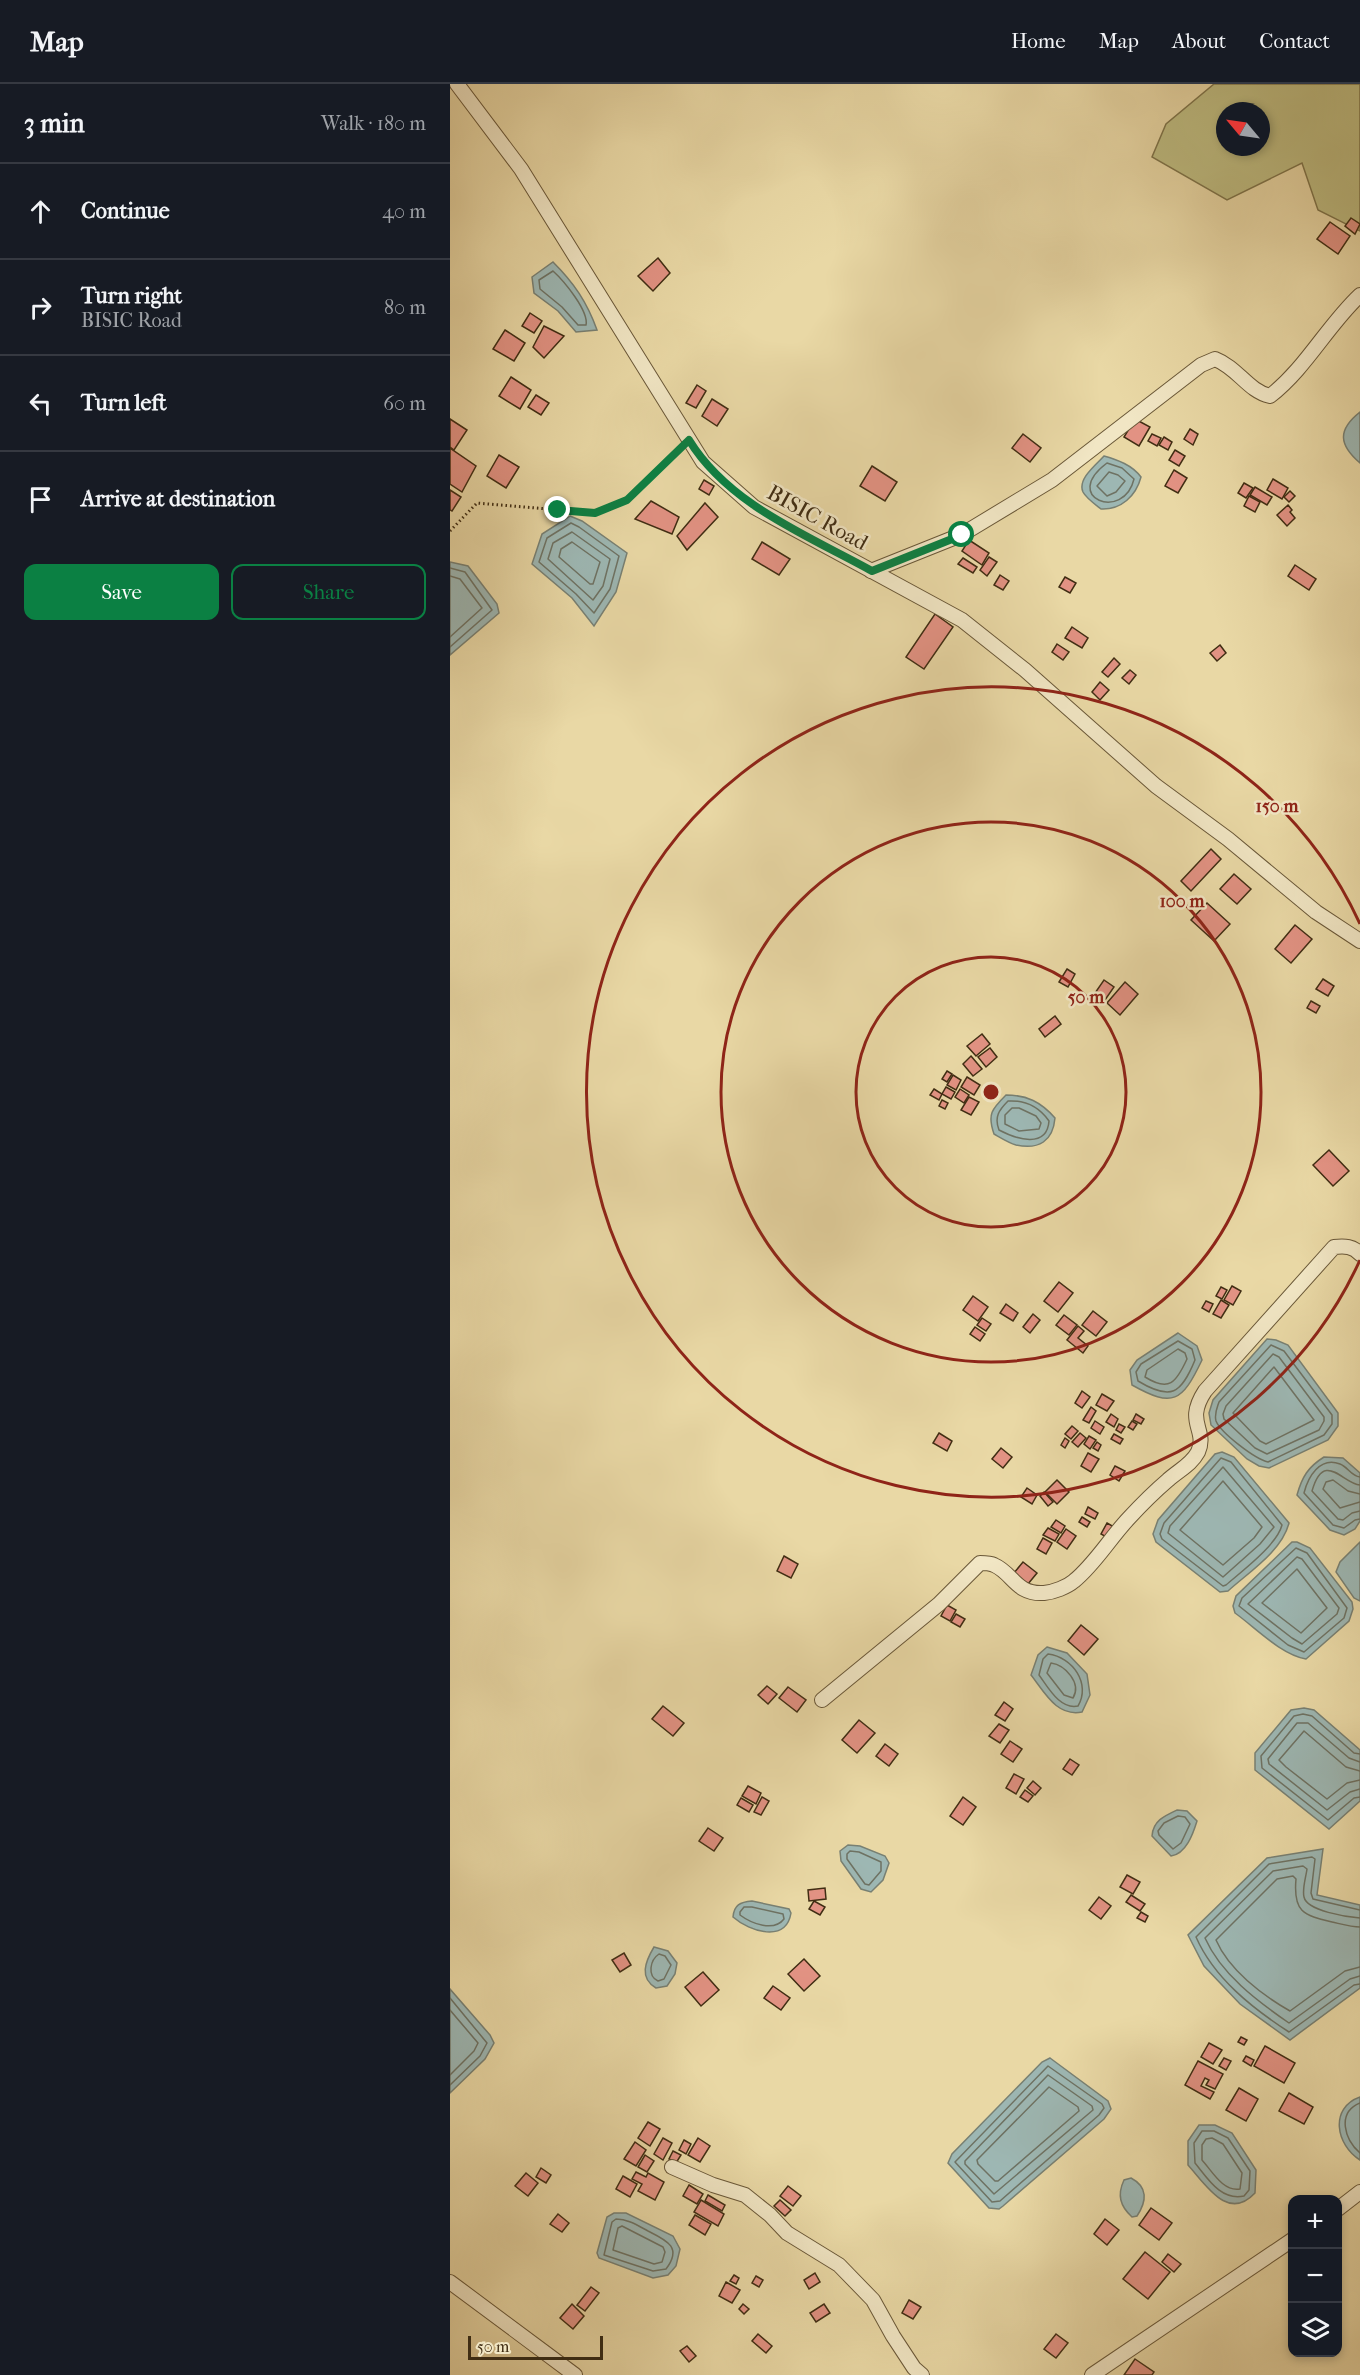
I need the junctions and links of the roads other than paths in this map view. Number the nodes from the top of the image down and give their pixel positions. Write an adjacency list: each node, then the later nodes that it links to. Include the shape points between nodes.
1 (457, 84): 3 (street, BISIC Road, via 521,169 703,462 754,507)
2 (1360, 295): 3 (street, via 1341,313 1291,380 1270,396 1259,394 1228,364 1215,359 1201,365 1052,480 962,535)
3 (872, 571): 4 (street, BISIC Road, via 962,620 1156,786 1316,912)
4 (1360, 941)
5 (1360, 1254): 6 (street, via 1350,1247 1335,1247 1205,1391 1196,1405 1194,1418 1200,1436 1193,1462 1128,1519 1074,1582 1059,1590 1030,1592 993,1565 980,1563 939,1604)
6 (822, 1700)
7 (672, 2167): 13 (street, via 745,2195 786,2233 838,2265 873,2300)
8 (1360, 2192): 9 (street)
9 (1342, 2207)
10 (1288, 2243): 14 (street)
11 (450, 2282): 12 (street)
12 (575, 2375)
13 (922, 2375)
14 (1092, 2375)

